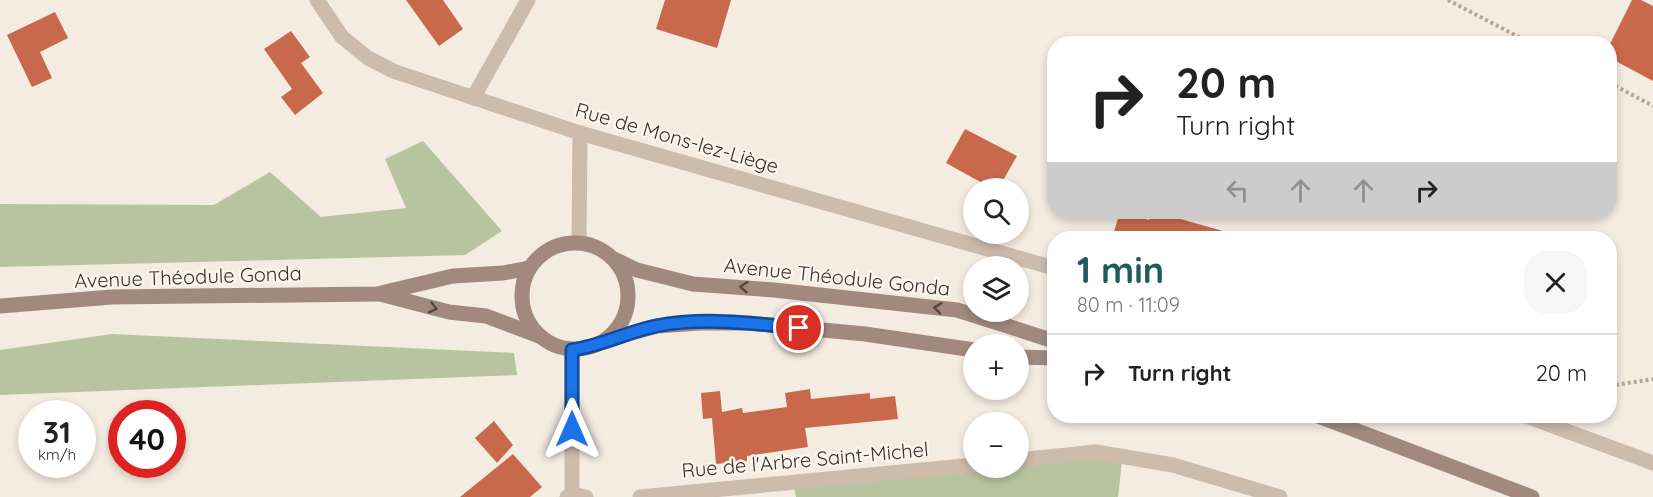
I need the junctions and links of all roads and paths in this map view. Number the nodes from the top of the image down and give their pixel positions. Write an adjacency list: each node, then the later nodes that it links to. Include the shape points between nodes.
1 (317, 0): 6 (street, Rue de Mons-lez-Liège, via 342,37 368,58 393,71)
2 (528, 0): 6 (street)
3 (1448, 0): 4 (path)
4 (1518, 36)
5 (1617, 87): 7 (path)
6 (473, 98): 8 (street, Rue de Mons-lez-Liège)
7 (1653, 106)
8 (580, 133): 9 (street); 11 (street, Rue de Mons-lez-Liège)
9 (579, 242): 10 (main road); 12 (main road, via 550,248)
10 (614, 259): 16 (main road, Avenue Théodule Gonda, one-way to 10, via 957,310 693,284 637,270); 17 (main road, via 628,286 628,302 617,330)
11 (1047, 266)
12 (529, 268): 13 (main road, Avenue Théodule Gonda, via 453,276); 15 (main road, via 523,282 524,312)
13 (377, 294): 14 (main road, Avenue Théodule Gonda, via 112,297); 15 (main road, Avenue Théodule Gonda, one-way to 15, via 449,312 486,316)
14 (0, 306)
15 (540, 337): 19 (main road)
16 (1047, 339)
17 (606, 340): 18 (main road, via 657,326 749,323); 19 (main road)
18 (963, 348)
19 (572, 350): 29 (street)
20 (1029, 357): 21 (main road)
21 (1047, 358)
22 (1653, 379): 23 (path)
23 (1617, 385)
24 (1336, 423): 32 (main road)
25 (1545, 423): 27 (street)
26 (1029, 459): 31 (street, via 1096,452 1173,465)
27 (1653, 463)
28 (963, 466): 30 (street, Rue de l'Arbre Saint-Michel)
29 (575, 496)
30 (639, 497)
31 (1280, 497)
32 (1532, 497)

